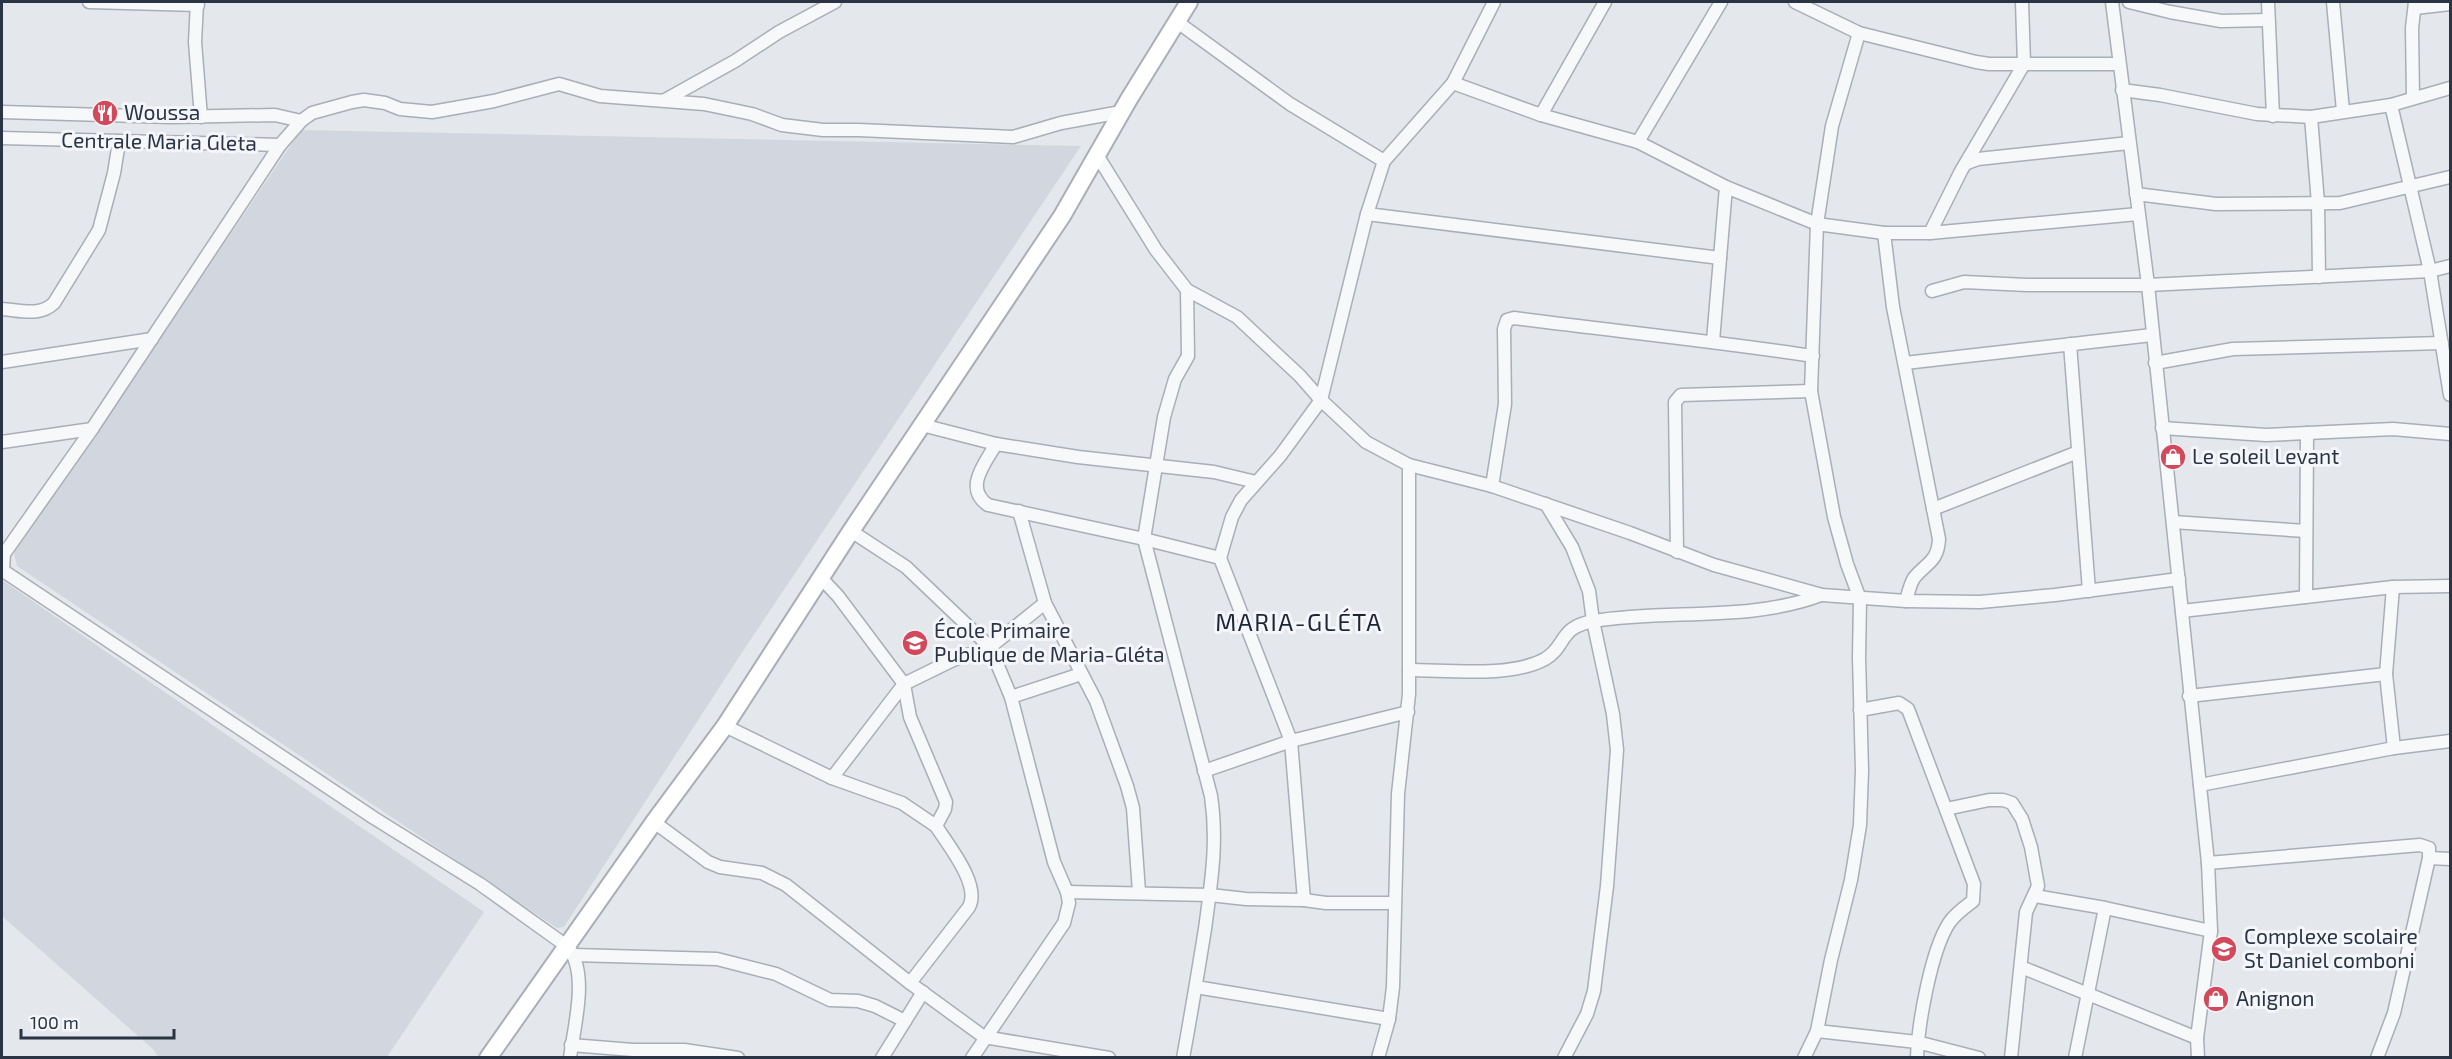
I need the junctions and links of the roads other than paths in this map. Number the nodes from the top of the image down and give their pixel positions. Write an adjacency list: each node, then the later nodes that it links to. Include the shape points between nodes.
1 (89, 2): 13 (street)
2 (835, 2): 25 (street)
3 (1188, 2): 17 (street)
4 (1494, 2): 21 (street)
5 (1605, 2): 30 (street)
6 (1721, 2): 37 (street)
7 (1795, 2): 18 (street)
8 (2022, 2): 19 (street)
9 (2112, 2): 20 (street)
10 (2129, 2): 16 (street, via 2221,21)
11 (2268, 2): 16 (street)
12 (2333, 2): 27 (street)
13 (198, 3): 32 (street, via 195,42)
14 (2451, 4): 15 (street)
15 (2415, 5): 24 (street)
16 (2268, 20): 31 (street)
17 (1176, 21): 29 (street); 41 (street, via 1290,104)
18 (1859, 33): 19 (street, via 1976,62); 50 (street, via 1832,126)
19 (2024, 64): 20 (street); 42 (street)
20 (2119, 64): 23 (street)
21 (1453, 83): 30 (street); 41 (street)
22 (2451, 88): 24 (street)
23 (2122, 90): 31 (street); 38 (street)
24 (2414, 98): 26 (street)
25 (664, 100): 29 (street, via 704,104 782,125 823,130 995,137 1013,137); 34 (street, via 600,96 559,84 432,112 364,100 312,113)
26 (2391, 105): 27 (street); 44 (street)
27 (2343, 111): 33 (street)
28 (2, 112): 32 (street)
29 (1121, 112): 40 (street)
30 (1541, 115): 37 (street)
31 (2273, 116): 33 (street)
32 (201, 117): 34 (street, via 275,115)
33 (2311, 117): 47 (street)
34 (302, 121): 39 (street)
35 (2, 138): 36 (street, Centrale Maria Gleta)
36 (119, 142): 39 (street, Centrale Maria Gleta); 60 (street, via 99,230 54,303 38,311)
37 (1638, 142): 45 (street)
38 (2129, 143): 42 (street); 46 (street)
39 (280, 145): 62 (street)
40 (1097, 155): 58 (street, via 1156,250); 73 (street, via 1062,216)
41 (1384, 161): 48 (street)
42 (1967, 162): 52 (street)
43 (2451, 177): 44 (street)
44 (2410, 186): 47 (street, via 2340,203); 55 (street)
45 (1726, 187): 50 (street); 53 (street)
46 (2136, 194): 47 (street, via 2216,204); 49 (street)
47 (2318, 203): 56 (street)
48 (1367, 214): 53 (street); 72 (street)
49 (2138, 214): 52 (street); 57 (street)
50 (1817, 224): 51 (street); 66 (street)
51 (1884, 233): 52 (street); 68 (street, via 1887,272)
52 (1930, 233)
53 (1720, 258): 63 (street)
54 (2451, 266): 55 (street)
55 (2430, 271): 56 (street); 64 (street)
56 (2319, 277): 57 (street)
57 (2148, 285): 59 (street, via 1964,282); 61 (street)
58 (1187, 290): 72 (street, via 1237,317); 81 (street, via 1188,356 1175,379)
59 (1932, 291)
60 (2, 309)
61 (2152, 335): 65 (street); 69 (street)
62 (152, 339): 67 (street); 75 (street)
63 (1713, 341): 66 (street); 84 (street, via 1507,320 1505,404)
64 (2442, 343): 69 (street, via 2233,349); 71 (street)
65 (2070, 344): 68 (street); 80 (street)
66 (1813, 356): 70 (street)
67 (2, 362)
68 (1905, 363): 86 (street)
69 (2155, 363): 74 (street)
70 (1811, 391): 92 (street, via 1677,398); 102 (street, via 1834,517)
71 (2451, 395)
72 (1321, 400): 82 (street, via 1366,442); 83 (street)
73 (922, 425): 79 (street); 89 (street)
74 (2162, 428): 76 (street); 88 (street)
75 (92, 429): 78 (street); 94 (street, via 4,554)
76 (2307, 434): 77 (street, via 2393,429); 90 (street)
77 (2451, 434)
78 (2, 442)
79 (996, 444): 81 (street); 87 (street, via 975,488 988,505)
80 (2078, 452): 86 (street); 99 (street)
81 (1155, 464): 83 (street); 91 (street)
82 (1409, 465): 84 (street); 108 (street)
83 (1256, 482): 93 (street, via 1232,516)
84 (1492, 486): 85 (street)
85 (1546, 504): 92 (street); 106 (street, via 1572,547 1589,591)
86 (1933, 509): 103 (street, via 1939,549 1935,559 1914,579)
87 (1019, 512): 91 (street); 104 (street)
88 (2173, 522): 90 (street); 96 (street)
89 (851, 531): 95 (street); 107 (street, via 906,567)
90 (2306, 531): 101 (street)
91 (1144, 539): 93 (street); 120 (street)
92 (1677, 552): 100 (street)
93 (1220, 558): 117 (street)
94 (2, 570): 137 (street, via 374,818 480,884)
95 (822, 579): 111 (street); 116 (street)
96 (2179, 579): 99 (street); 105 (street)
97 (2451, 586): 98 (street)
98 (2393, 587): 101 (street); 109 (street)
99 (2089, 591): 103 (street, via 1980,602)
100 (1822, 595): 102 (street); 106 (street, via 1727,612)
101 (2306, 597): 105 (street)
102 (1860, 599): 103 (street); 114 (street)
103 (1906, 601)
104 (1045, 603): 107 (street); 110 (street)
105 (2182, 611): 112 (street)
106 (1593, 621): 108 (street, via 1568,630 1552,654 1532,663 1498,670); 158 (street, via 1613,714 1616,776 1594,991 1587,1014)
107 (990, 647): 111 (street); 113 (street)
108 (1409, 670): 115 (street)
109 (2386, 674): 112 (street); 119 (street)
110 (1081, 675): 113 (street); 130 (street, via 1103,717 1127,786)
111 (904, 684): 121 (street); 125 (street, via 910,717 946,802)
112 (2189, 696): 122 (street)
113 (1011, 697): 129 (street, via 1054,862)
114 (1860, 710): 123 (street, via 1904,705); 145 (street, via 1860,825)
115 (1408, 712): 117 (street); 134 (street, via 1398,794)
116 (725, 726): 121 (street); 124 (street)
117 (1291, 741): 120 (street); 133 (street)
118 (2451, 741): 119 (street)
119 (2394, 748): 122 (street)
120 (1204, 771): 131 (street, via 1215,827)
121 (832, 778): 125 (street, via 902,803)
122 (2200, 785): 128 (street)
123 (1946, 808): 132 (street, via 1989,800 2012,803 2031,847 2038,886); 148 (street, via 1975,895 1943,933)
124 (654, 822): 137 (street); 139 (street, via 708,862 773,878)
125 (936, 826): 139 (street, via 968,878 973,900)
126 (2429, 858): 127 (street); 128 (street, via 2429,848 2420,845); 164 (street, via 2394,1013)
127 (2451, 859)
128 (2208, 863): 136 (street)
129 (1067, 892): 130 (street); 146 (street, via 1070,903 1064,923)
130 (1139, 892): 131 (street)
131 (1210, 895): 133 (street); 140 (street)
132 (2035, 896): 135 (street); 138 (street, via 2026,912)
133 (1304, 900): 134 (street)
134 (1394, 903): 143 (street)
135 (2105, 908): 136 (street); 142 (street)
136 (2211, 931): 147 (street)
137 (571, 951): 144 (street, via 717,959 776,974 831,1000 875,1006); 149 (street, via 578,969 578,984); 151 (street)
138 (2021, 967): 142 (street); 161 (street)
139 (910, 983): 141 (street)
140 (1196, 987): 143 (street); 156 (street)
141 (923, 992): 144 (street); 146 (street)
142 (2090, 993): 147 (street); 162 (street)
143 (1389, 1019): 157 (street)
144 (905, 1021): 153 (street)
145 (1817, 1031): 148 (street); 159 (street)
146 (984, 1037): 154 (street); 155 (street)
147 (2197, 1038): 163 (street)
148 (1917, 1042): 150 (street); 160 (street)
149 (571, 1051): 152 (street, via 684,1050)
150 (1976, 1057)
151 (488, 1058)
152 (738, 1058)
153 (882, 1058)
154 (972, 1058)
155 (1109, 1058)
156 (1183, 1058)
157 (1378, 1058)
158 (1564, 1058)
159 (1804, 1058)
160 (1917, 1058)
161 (2011, 1058)
162 (2075, 1058)
163 (2198, 1058)
164 (2377, 1058)

